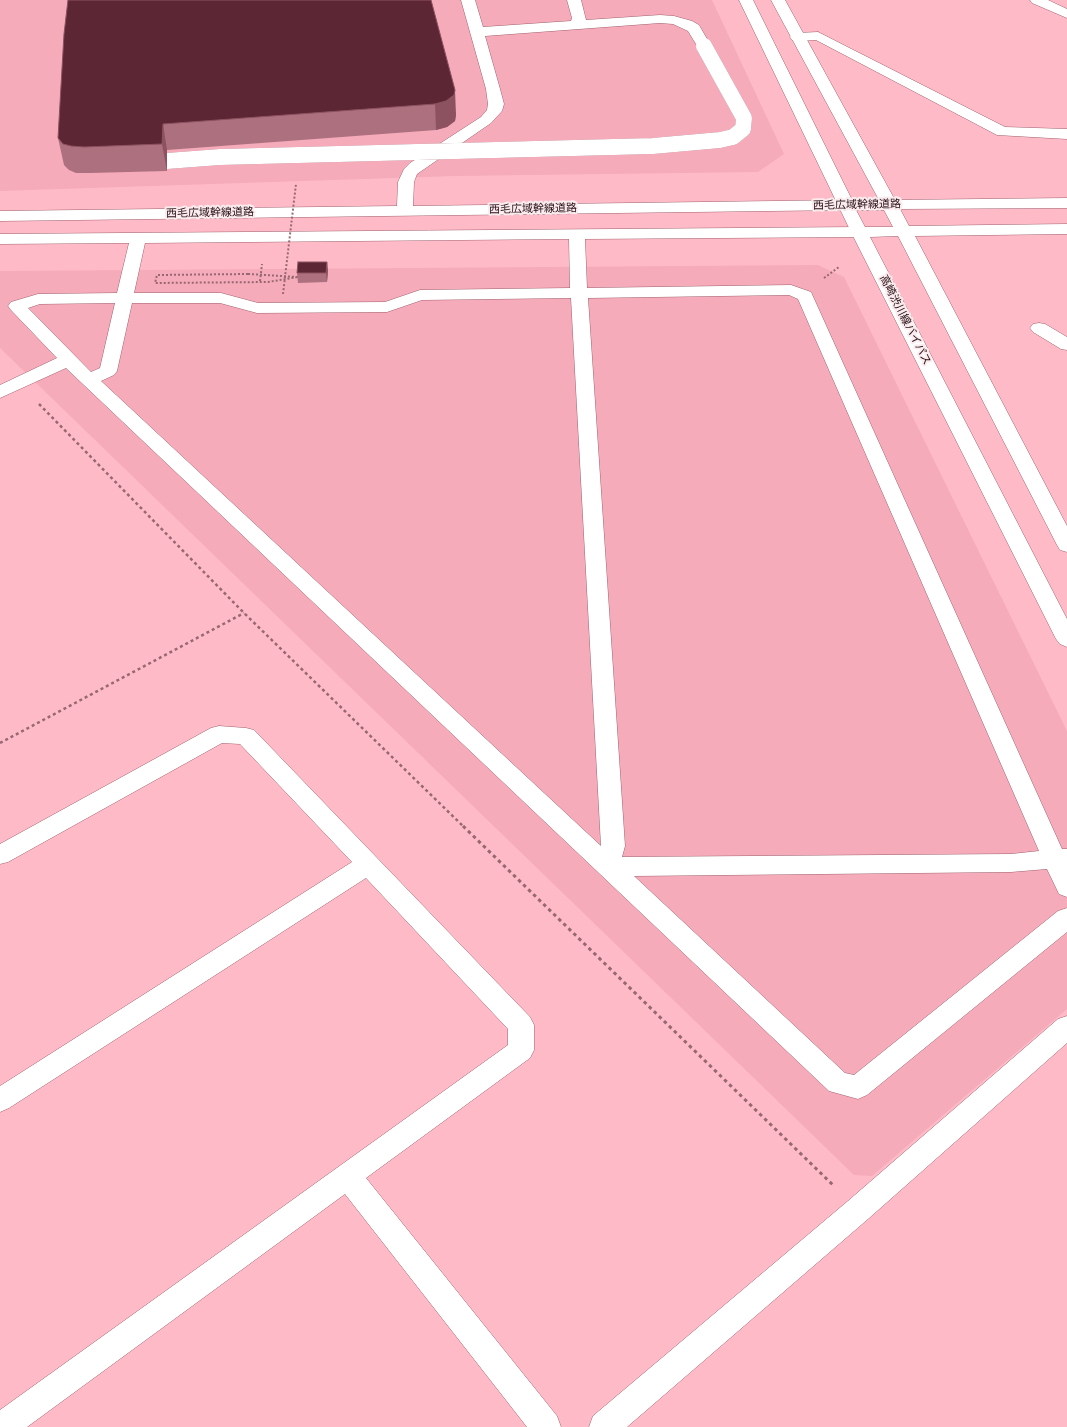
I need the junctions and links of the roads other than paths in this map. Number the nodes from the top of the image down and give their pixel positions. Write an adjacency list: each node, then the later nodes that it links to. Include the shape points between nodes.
1 (468, 0): 8 (street)
2 (574, 0): 7 (street)
3 (746, 0): 13 (street, 高崎渋川線バイパス)
4 (778, 0): 9 (street)
5 (1037, 0): 6 (street)
6 (1067, 14)
7 (577, 25): 8 (street); 11 (street, bridge, via 660,19 674,20 694,28 744,118 743,129 733,137 720,140 653,146 220,157)
8 (477, 32): 15 (street, via 493,89 496,104 494,111 486,120 410,172 406,182)
9 (797, 37): 10 (street, via 818,36 1002,132); 14 (street)
10 (1067, 134)
11 (167, 161)
12 (1067, 203): 14 (street, 西毛広域幹線道路)
13 (847, 205): 14 (street, 西毛広域幹線道路); 15 (street, 西毛広域幹線道路); 19 (street, 高崎渋川線バイパス)
14 (890, 205): 18 (street)
15 (405, 211): 16 (street, 西毛広域幹線道路)
16 (0, 216)
17 (1067, 229): 18 (street, 西毛広域幹線道路)
18 (904, 230): 19 (street, 西毛広域幹線道路); 30 (street)
19 (859, 232): 20 (street, 西毛広域幹線道路); 31 (street, 高崎渋川線バイパス)
20 (577, 235): 21 (street, 西毛広域幹線道路); 23 (street)
21 (138, 238): 22 (street, 西毛広域幹線道路); 24 (street)
22 (0, 239)
23 (579, 293): 24 (street, via 420,295 387,307 257,308 222,298); 33 (street, via 790,290 805,296); 35 (street, via 613,846)
24 (124, 298): 27 (street, via 38,299 17,306); 28 (street, via 108,370)
25 (1039, 328): 26 (street)
26 (1067, 345)
27 (68, 360): 28 (street); 29 (street)
28 (89, 380): 35 (street)
29 (0, 392)
30 (1067, 545)
31 (1067, 639)
32 (0, 855): 34 (street, via 219,734 246,736)
33 (1061, 858): 35 (street, via 1010,863); 36 (street)
34 (368, 864): 39 (street); 40 (street, via 521,1025 521,1050)
35 (607, 867): 37 (street, via 838,1082 858,1087)
36 (1067, 887)
37 (1067, 918)
38 (1067, 1027): 43 (street)
39 (0, 1100)
40 (348, 1177): 41 (street); 42 (street)
41 (2, 1427)
42 (546, 1427)
43 (604, 1427)

